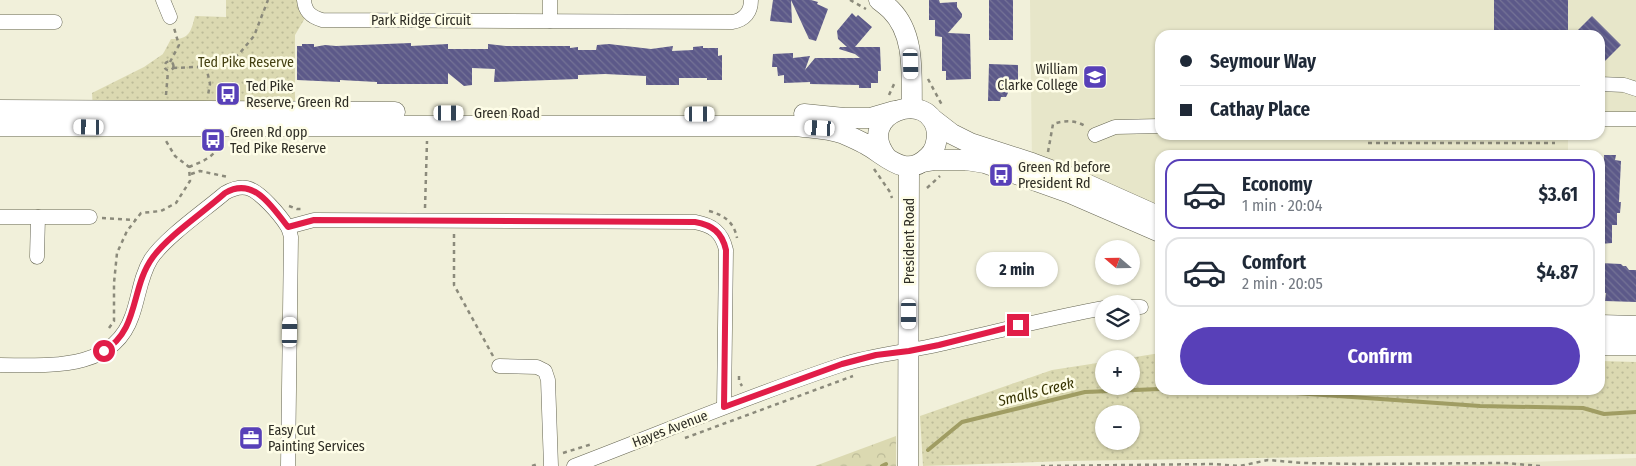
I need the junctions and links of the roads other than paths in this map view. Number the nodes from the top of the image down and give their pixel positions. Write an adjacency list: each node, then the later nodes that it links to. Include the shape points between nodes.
1 (164, 0): 6 (street)
2 (304, 0): 7 (street, Park Ridge Circuit, via 308,13 322,20)
3 (550, 0): 7 (street)
4 (751, 0): 7 (street, Park Ridge Circuit, via 748,13 732,22)
5 (880, 4): 12 (main road, via 897,18 906,36)
6 (170, 17)
7 (550, 21)
8 (0, 22): 9 (street)
9 (55, 22)
10 (1605, 84): 11 (street)
11 (1636, 89)
12 (913, 109): 13 (main road, Green Road, via 870,118 793,113); 19 (main road, via 885,118 878,138 883,153); 20 (main road, via 933,122 937,131 932,154); 21 (main road, via 970,143 1075,179)
13 (0, 110)
14 (1605, 119): 15 (street)
15 (1636, 119)
16 (0, 126): 19 (main road, Green Road, via 795,126 820,128 860,141)
17 (1155, 126): 18 (street, via 1115,127)
18 (1094, 135)
19 (879, 162): 20 (main road)
20 (916, 164): 26 (main road, via 935,160 985,163 1070,193); 33 (main road, President Road)
21 (1155, 215)
22 (0, 217): 23 (street)
23 (38, 217): 24 (street); 27 (street)
24 (90, 217)
25 (288, 227): 34 (street, via 255,191 240,187 232,189 153,257 140,282 132,316 125,331 111,347 89,358 63,364); 36 (street, via 314,220 706,224 724,239 726,250); 37 (street)
26 (1155, 230)
27 (37, 257)
28 (1095, 310): 33 (street, Hayes Avenue)
29 (1605, 325): 30 (main road)
30 (1636, 326)
31 (1605, 345): 32 (main road)
32 (1636, 345)
33 (909, 351): 36 (street, Hayes Avenue, via 842,364); 40 (main road, President Road)
34 (0, 365)
35 (499, 366): 38 (street, via 545,371)
36 (724, 407): 39 (street, Hayes Avenue)
37 (288, 466)
38 (551, 466)
39 (574, 466)
40 (908, 466)

